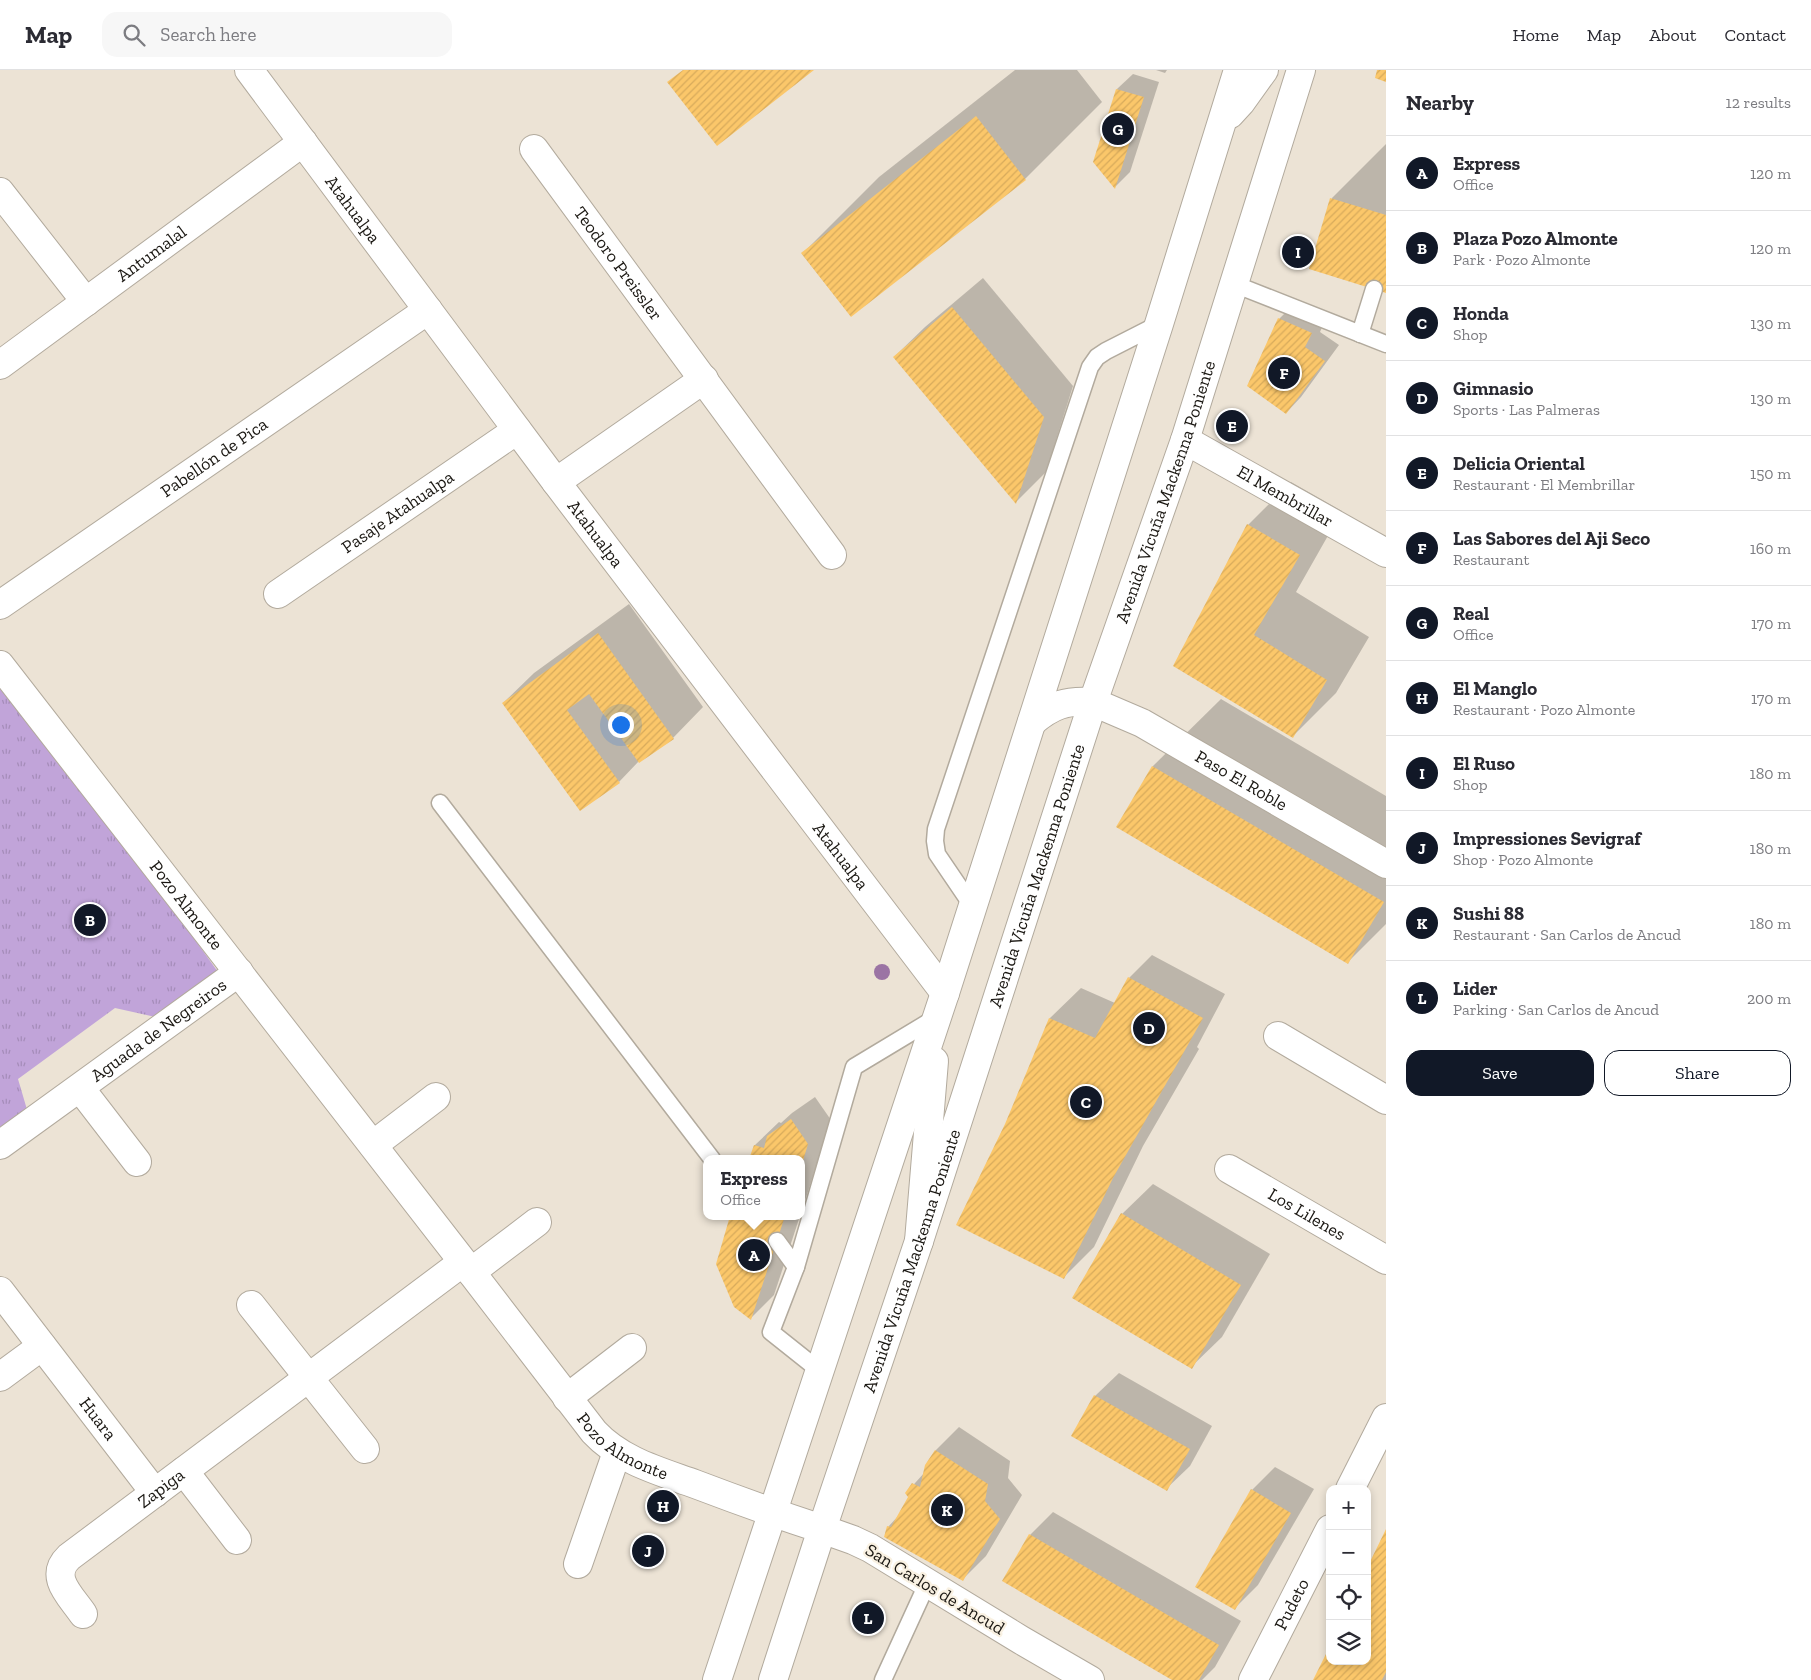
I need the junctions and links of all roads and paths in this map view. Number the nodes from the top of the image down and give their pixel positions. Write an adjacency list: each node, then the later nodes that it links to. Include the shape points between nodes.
1 (249, 70): 6 (street, Atahualpa)
2 (1238, 70): 5 (street)
3 (1264, 70): 5 (street)
4 (1301, 70): 9 (street, Avenida Vicuña Mackenna Poniente)
5 (1221, 123): 13 (street)
6 (303, 142): 11 (street, Antumalal); 12 (street, Atahualpa)
7 (534, 149): 17 (street, Teodoro Preissler)
8 (0, 192): 11 (street)
9 (1234, 284): 14 (lane); 19 (street, Avenida Vicuña Mackenna Poniente)
10 (1374, 289): 14 (lane)
11 (86, 302): 16 (street, Antumalal)
12 (428, 310): 18 (street, Atahualpa); 24 (street, Pabellón de Pica)
13 (1159, 324): 27 (street); 30 (lane, via 1106,351 1090,367 936,829 937,854)
14 (1360, 334): 15 (lane)
15 (1386, 344)
16 (0, 365)
17 (704, 379): 20 (street); 22 (street, Teodoro Preissler)
18 (517, 430): 20 (street, Atahualpa); 23 (street, Pasaje Atahualpa)
19 (1186, 440): 21 (street, El Membrillar); 26 (street, Avenida Vicuña Mackenna Poniente)
20 (556, 482): 32 (street, Atahualpa)
21 (1386, 553)
22 (832, 555)
23 (278, 594)
24 (0, 605)
25 (0, 665): 31 (street, Pozo Almonte)
26 (1093, 702): 27 (street, via 1064,703 1052,707); 29 (street, Paso El Roble, via 1142,724); 44 (street, Avenida Vicuña Mackenna Poniente)
27 (1032, 722): 30 (street)
28 (440, 802): 39 (lane)
29 (1386, 864)
30 (973, 907): 32 (street)
31 (239, 972): 34 (street, Aguada de Negreiros); 38 (street, Pozo Almonte)
32 (941, 1005): 44 (street); 47 (lane, via 854,1067); 52 (street)
33 (1278, 1036): 36 (street)
34 (80, 1088): 37 (street, Aguada de Negreiros); 40 (street, Aguada de Negreiros)
35 (436, 1097): 38 (street)
36 (1386, 1100)
37 (0, 1145)
38 (373, 1145): 46 (street, Pozo Almonte)
39 (709, 1155)
40 (137, 1162)
41 (1229, 1169): 45 (street, Los Lilenes)
42 (537, 1222): 46 (street)
43 (777, 1241): 47 (lane)
44 (919, 1241): 63 (street, Avenida Vicuña Mackenna Poniente)
45 (1386, 1260)
46 (467, 1267): 54 (street, Zapiga); 55 (street, Pozo Almonte)
47 (796, 1267): 52 (lane, via 772,1332)
48 (0, 1291): 50 (street, Huara)
49 (251, 1305): 54 (street)
50 (42, 1346): 53 (street); 61 (street, Huara)
51 (632, 1348): 55 (street, Pozo Almonte)
52 (820, 1371): 62 (street)
53 (0, 1377)
54 (308, 1378): 57 (street); 59 (street, Zapiga)
55 (567, 1398): 58 (street, Pozo Almonte, via 604,1443)
56 (1386, 1418): 60 (street)
57 (365, 1449)
58 (617, 1452): 62 (street, Pozo Almonte); 66 (street)
59 (184, 1471): 61 (street, Zapiga); 65 (street)
60 (1352, 1485)
61 (155, 1493): 68 (street, Zapiga, via 63,1563 59,1570 60,1579)
62 (773, 1513): 63 (street, San Carlos de Ancud); 69 (street)
63 (822, 1529): 67 (street, San Carlos de Ancud, via 870,1548); 70 (street, Avenida Vicuña Mackenna Poniente)
64 (1329, 1530): 73 (street, Pudeto)
65 (237, 1540)
66 (578, 1564)
67 (927, 1584): 71 (lane); 72 (street, San Carlos de Ancud)
68 (83, 1614)
69 (717, 1680)
70 (773, 1680)
71 (883, 1680)
72 (1090, 1680)
73 (1253, 1680)

